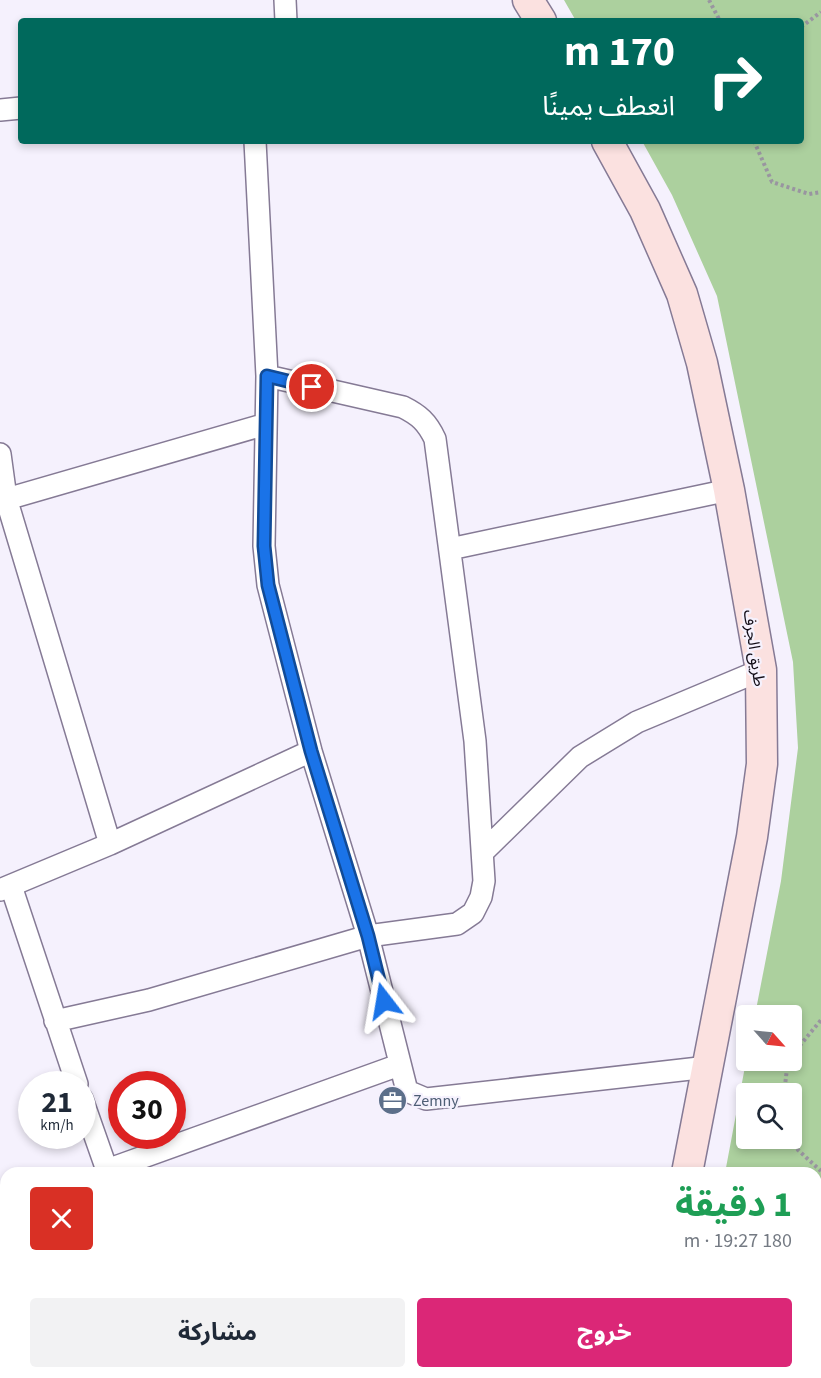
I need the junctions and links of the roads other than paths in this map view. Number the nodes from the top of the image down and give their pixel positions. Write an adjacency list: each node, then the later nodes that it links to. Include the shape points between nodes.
1 (285, 0): 3 (street)
2 (528, 0): 4 (main road)
3 (286, 18)
4 (539, 18)
5 (18, 108): 6 (street)
6 (0, 110)
7 (255, 144): 9 (street)
8 (610, 144): 12 (main road, طريق الجرف, via 645,210 682,294 702,363)
9 (267, 376): 10 (street); 14 (street, via 403,407 418,414 435,439)
10 (266, 424): 13 (street); 16 (street, via 264,546 268,585)
11 (0, 454): 13 (street)
12 (729, 490): 14 (street); 15 (main road, طريق الجرف)
13 (3, 499): 17 (street)
14 (450, 549): 18 (street, via 475,741)
15 (761, 670): 18 (street, via 637,722 580,757); 23 (main road, طريق الجرف, via 762,764 742,897)
16 (311, 751): 17 (street); 20 (street)
17 (110, 844): 19 (street)
18 (483, 852): 20 (street, via 484,881 473,914 457,924)
19 (6, 888): 21 (street)
20 (368, 936): 21 (street, via 149,1000); 22 (street)
21 (55, 1021): 24 (street)
22 (399, 1065): 23 (street, via 407,1091 426,1099); 27 (street)
23 (708, 1068): 28 (main road, طريق الجرف)
24 (72, 1071)
25 (96, 1138): 26 (street)
26 (106, 1167)
27 (122, 1167)
28 (688, 1167)

